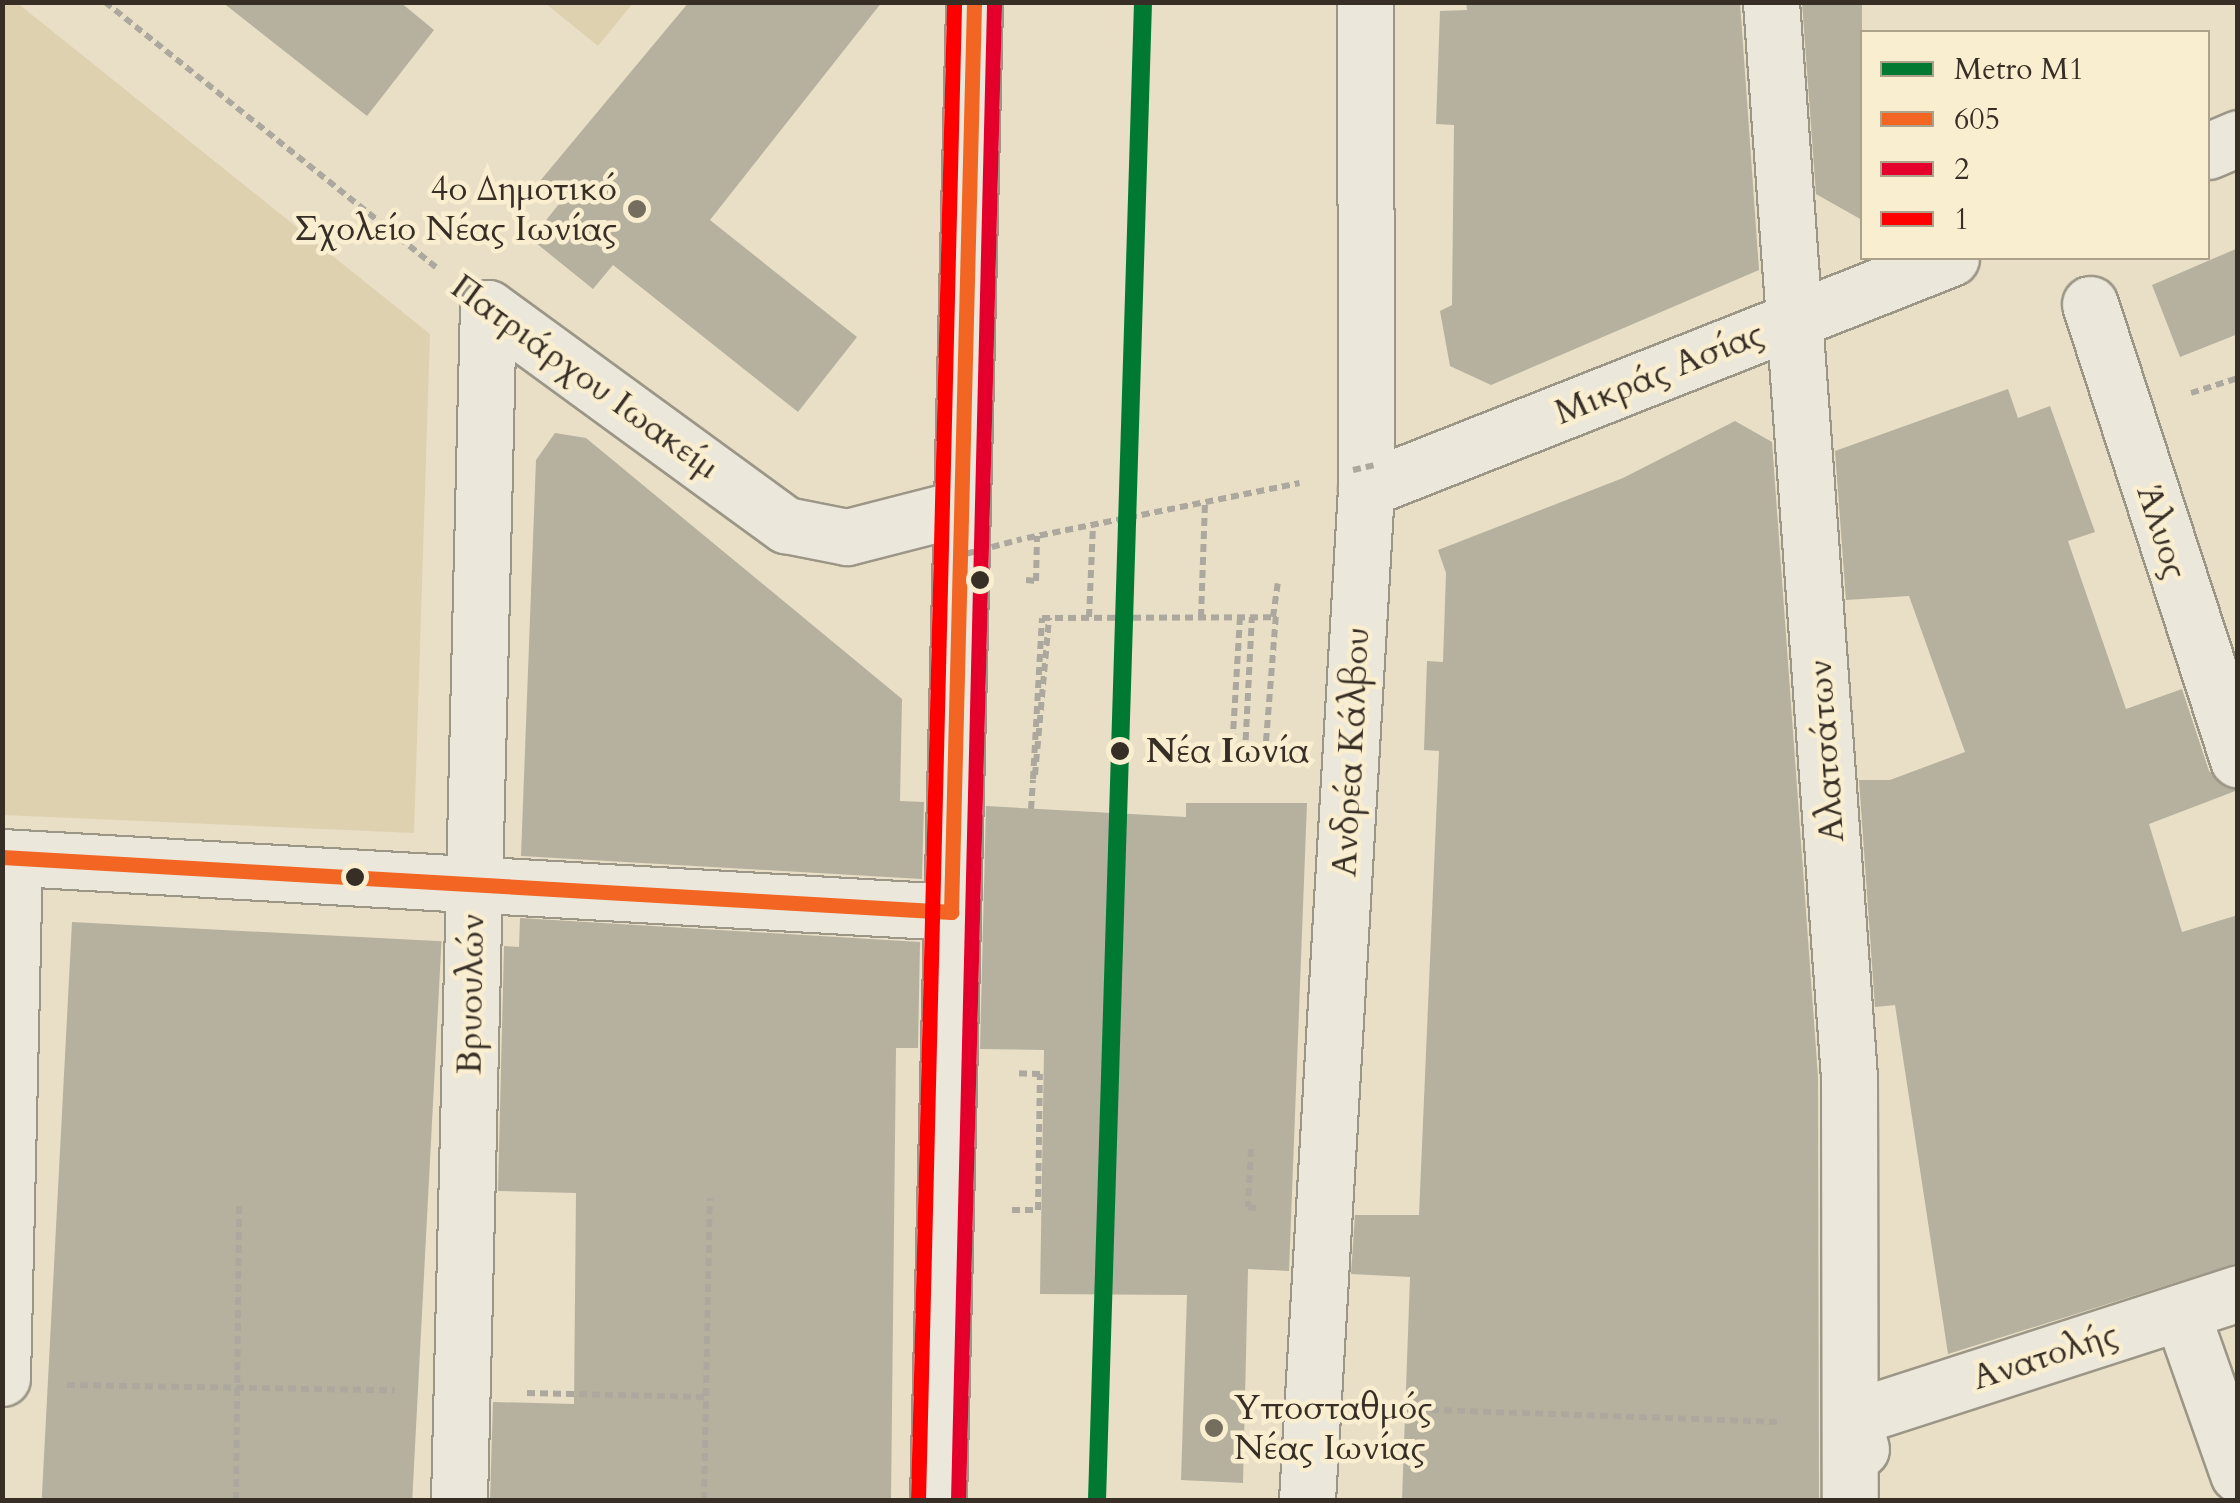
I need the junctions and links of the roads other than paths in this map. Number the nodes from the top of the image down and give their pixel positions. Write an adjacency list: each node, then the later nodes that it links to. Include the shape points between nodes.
1 (974, 2): 11 (street)
2 (1365, 2): 10 (street, Ανδρέα Κάλβου)
3 (1771, 2): 9 (street, Αλατσάτων)
4 (2238, 138): 5 (street)
5 (2210, 150)
6 (1946, 260): 9 (street, Μικράς Ασίας)
7 (2090, 304): 12 (street, Άλυος)
8 (488, 308): 11 (street, Πατριάρχου Ιωακείμ, via 786,525 847,537); 14 (street, Βρυουλών)
9 (1794, 320): 10 (street, Μικράς Ασίας); 19 (street, Αλατσάτων, via 1849,1076)
10 (1365, 475): 23 (street, Ανδρέα Κάλβου)
11 (957, 533): 15 (street)
12 (2238, 760)
13 (8, 858): 14 (street); 18 (street)
14 (474, 884): 15 (street); 21 (street, Βρυουλών)
15 (951, 912): 22 (street)
16 (2238, 1294): 17 (street, Ανατολής)
17 (2181, 1312): 19 (street, Ανατολής); 20 (street)
18 (2, 1378)
19 (1852, 1418): 24 (street, Αλατσάτων); 25 (street)
20 (2238, 1474)
21 (460, 1500)
22 (938, 1500)
23 (1307, 1500)
24 (1850, 1500)
25 (1876, 1500)

